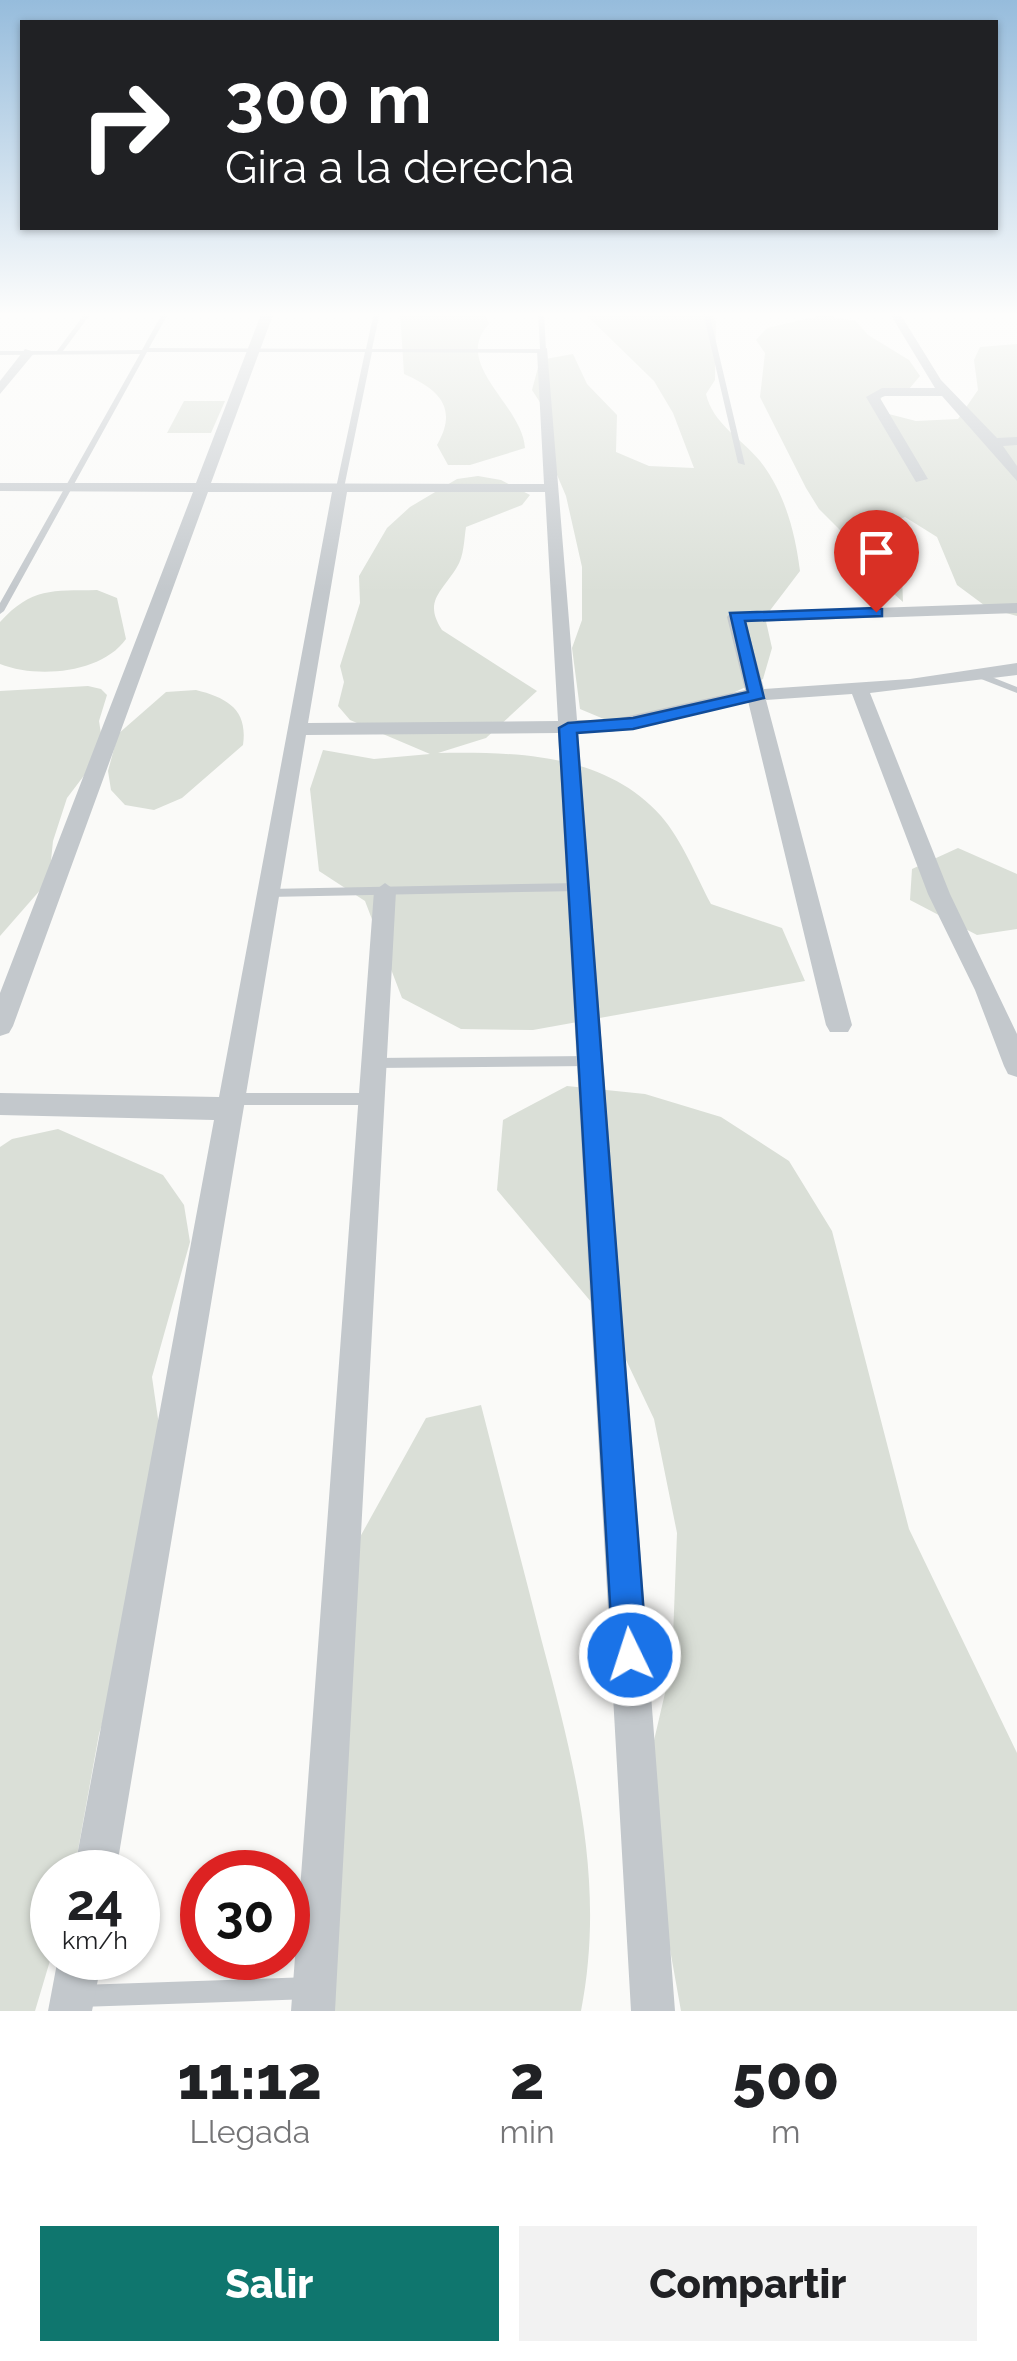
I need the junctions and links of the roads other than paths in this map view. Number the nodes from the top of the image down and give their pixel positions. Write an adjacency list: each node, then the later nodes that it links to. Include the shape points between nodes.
1 (114, 406): 14 (lane)
2 (233, 406): 15 (street)
3 (357, 406): 16 (lane)
4 (546, 406): 17 (street)
5 (728, 406): 10 (lane)
6 (878, 406): 12 (street)
7 (960, 406): 9 (street)
8 (1017, 441): 9 (street)
9 (993, 442): 11 (street)
10 (742, 463)
11 (1017, 477)
12 (921, 479)
13 (0, 487): 14 (street)
14 (69, 487): 15 (street); 19 (lane)
15 (203, 488): 16 (street); 31 (street)
16 (340, 488): 17 (street); 26 (street)
17 (552, 488): 25 (street)
18 (1017, 608): 24 (street, via 736,617)
19 (0, 611)
20 (1017, 669): 21 (street)
21 (979, 675): 22 (street); 23 (lane)
22 (859, 688): 24 (street); 34 (street, via 939,894)
23 (1017, 690)
24 (758, 695): 25 (street, via 633,723); 30 (street)
25 (568, 728): 26 (street); 27 (street)
26 (298, 729): 29 (street)
27 (578, 888): 28 (lane); 32 (street)
28 (385, 891): 29 (lane); 33 (street)
29 (268, 894): 37 (street)
30 (840, 1025)
31 (0, 1026)
32 (590, 1061): 33 (lane); 41 (street)
33 (374, 1063): 35 (street)
34 (1017, 1066)
35 (371, 1099): 37 (lane); 40 (street)
36 (0, 1104): 37 (street)
37 (231, 1104): 38 (street)
38 (99, 1850)
39 (74, 1988): 40 (lane)
40 (313, 2000)
41 (654, 2011)

